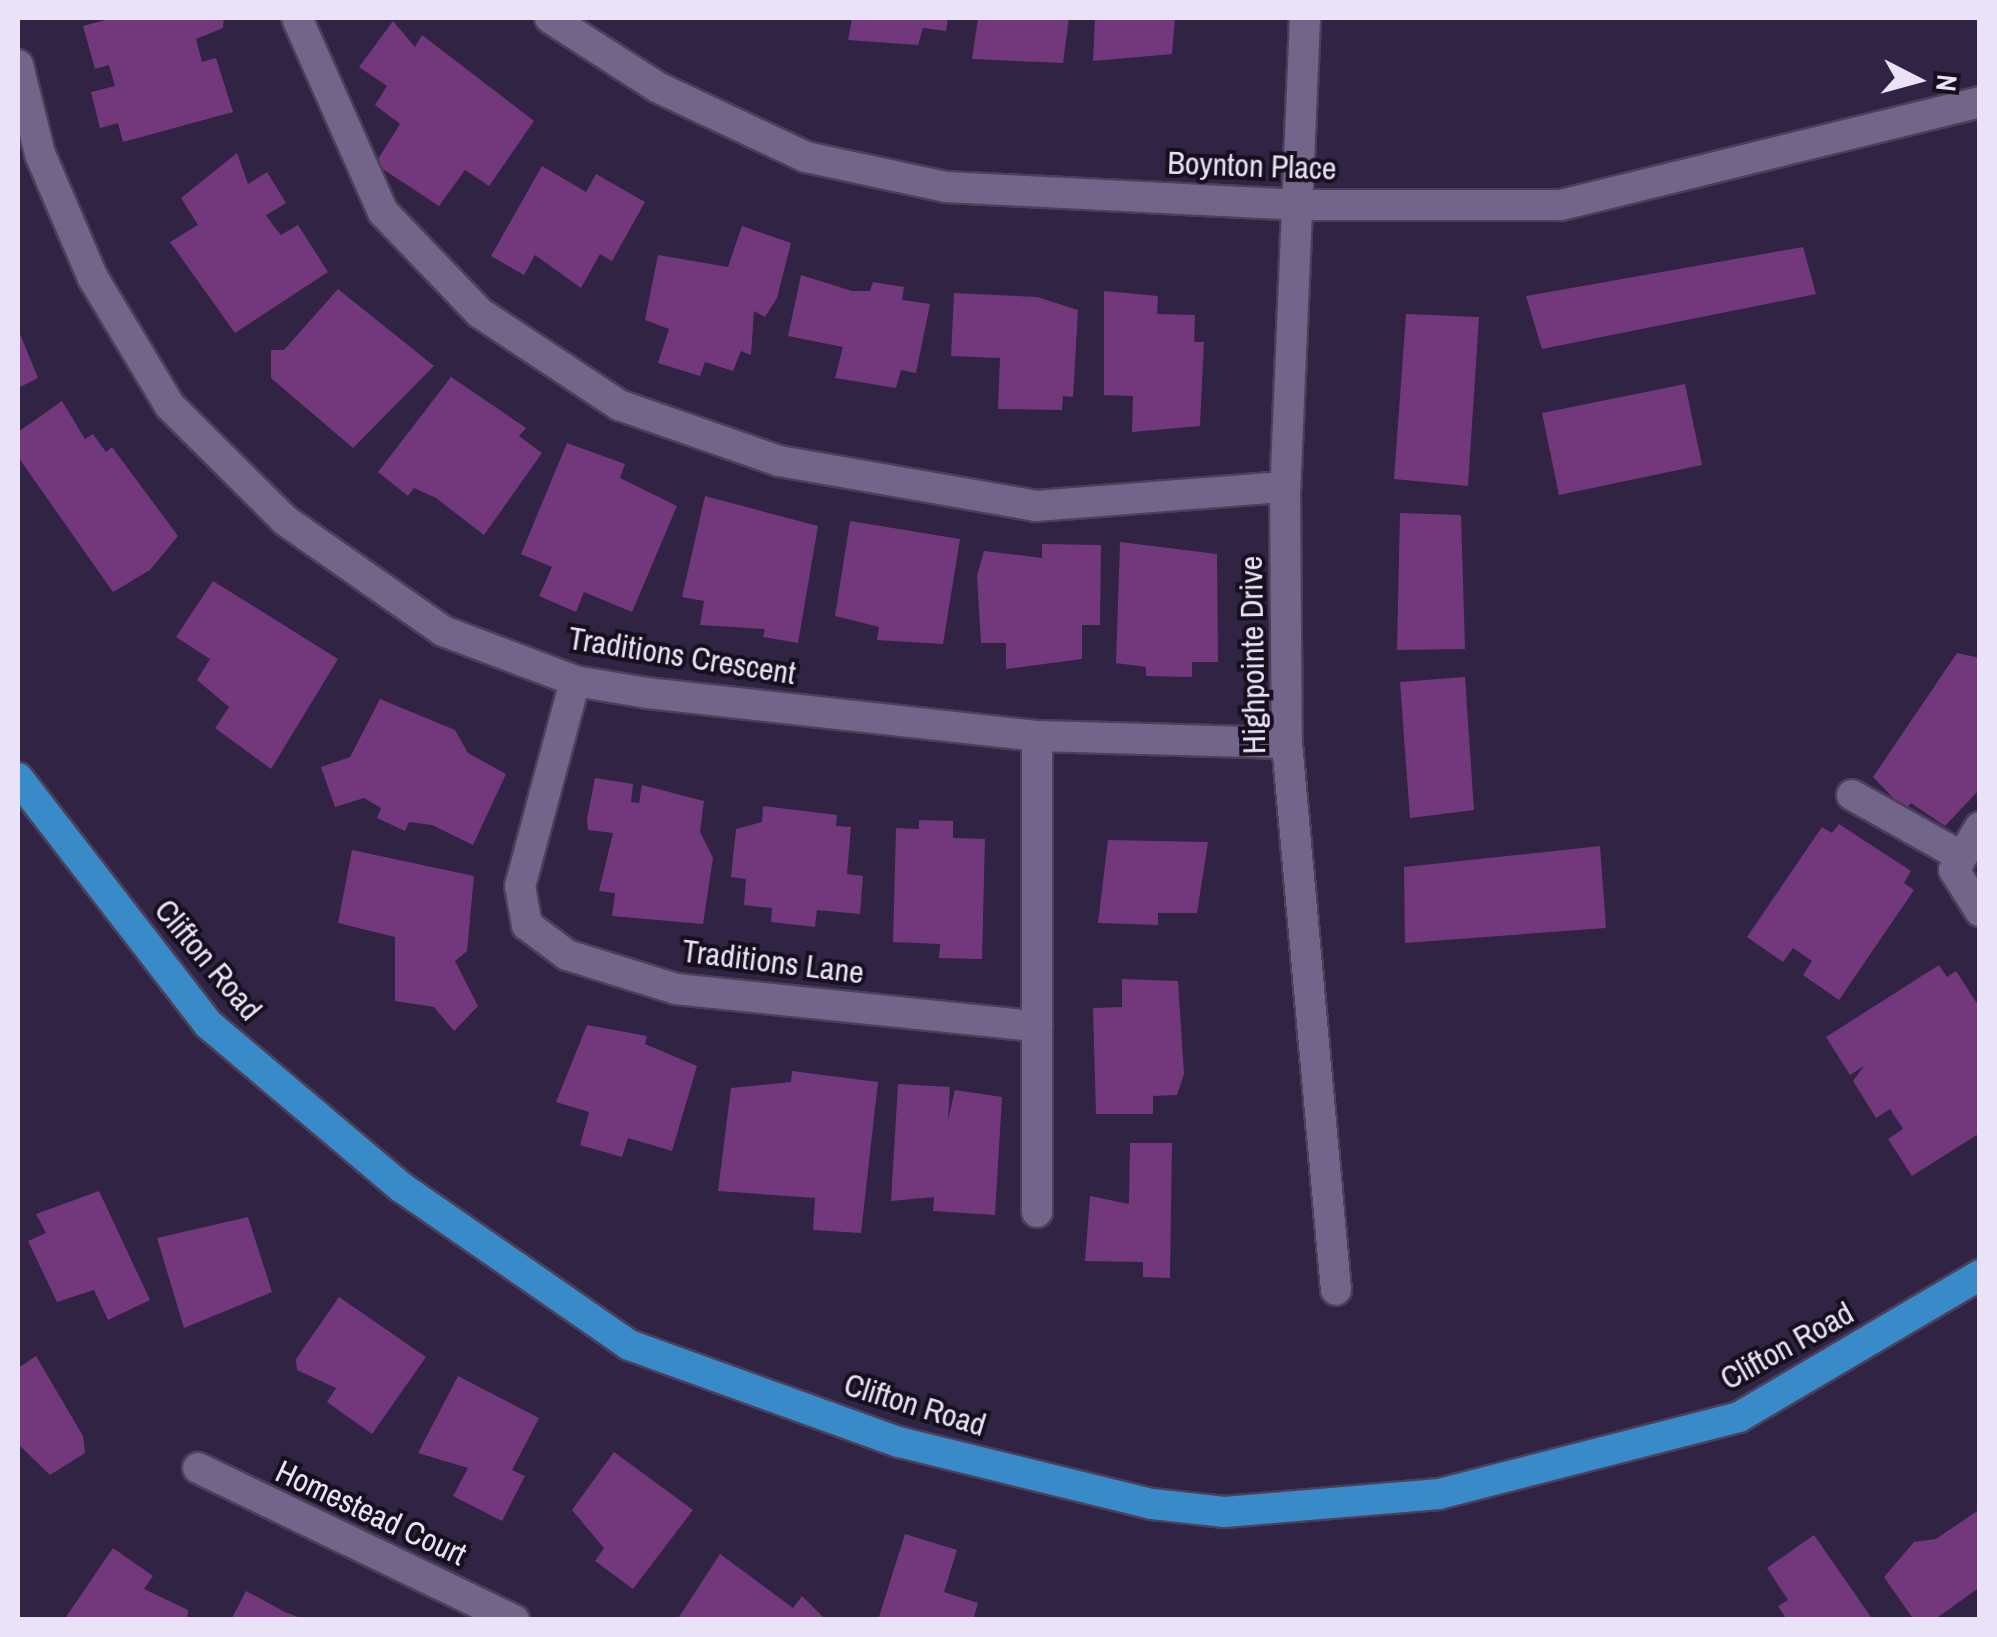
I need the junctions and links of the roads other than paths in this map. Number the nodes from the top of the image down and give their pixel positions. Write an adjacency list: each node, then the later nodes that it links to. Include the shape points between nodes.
1 (297, 18): 7 (street, via 382,212 480,314 619,405 779,461 1036,506)
2 (550, 18): 6 (street, Boynton Place, via 656,87 806,157 946,187)
3 (1306, 18): 6 (street, Highpointe Drive)
4 (18, 65): 8 (street, Traditions Crescent, via 40,154 92,278 170,406 286,521 443,631)
5 (1980, 102): 6 (street, Boynton Place, via 1561,206)
6 (1302, 205): 7 (street, Highpointe Drive)
7 (1285, 487): 10 (street, Highpointe Drive)
8 (575, 681): 9 (street, Traditions Crescent); 16 (street, Traditions Lane, via 520,886 527,926 568,955 676,989)
9 (1036, 736): 10 (street, Traditions Crescent); 16 (street)
10 (1288, 743): 19 (street, Highpointe Drive)
11 (18, 778): 18 (main road, Clifton Road, via 208,1024 402,1187 630,1345 899,1442 1152,1504 1225,1512 1439,1494 1739,1417)
12 (1852, 794): 14 (street)
13 (1980, 828): 14 (street)
14 (1957, 854): 15 (street, via 1954,870)
15 (1980, 911)
16 (1038, 1026): 17 (street)
17 (1037, 1212)
18 (1980, 1275)
19 (1336, 1290)
20 (198, 1468): 21 (street, Homestead Court)
21 (514, 1620)

